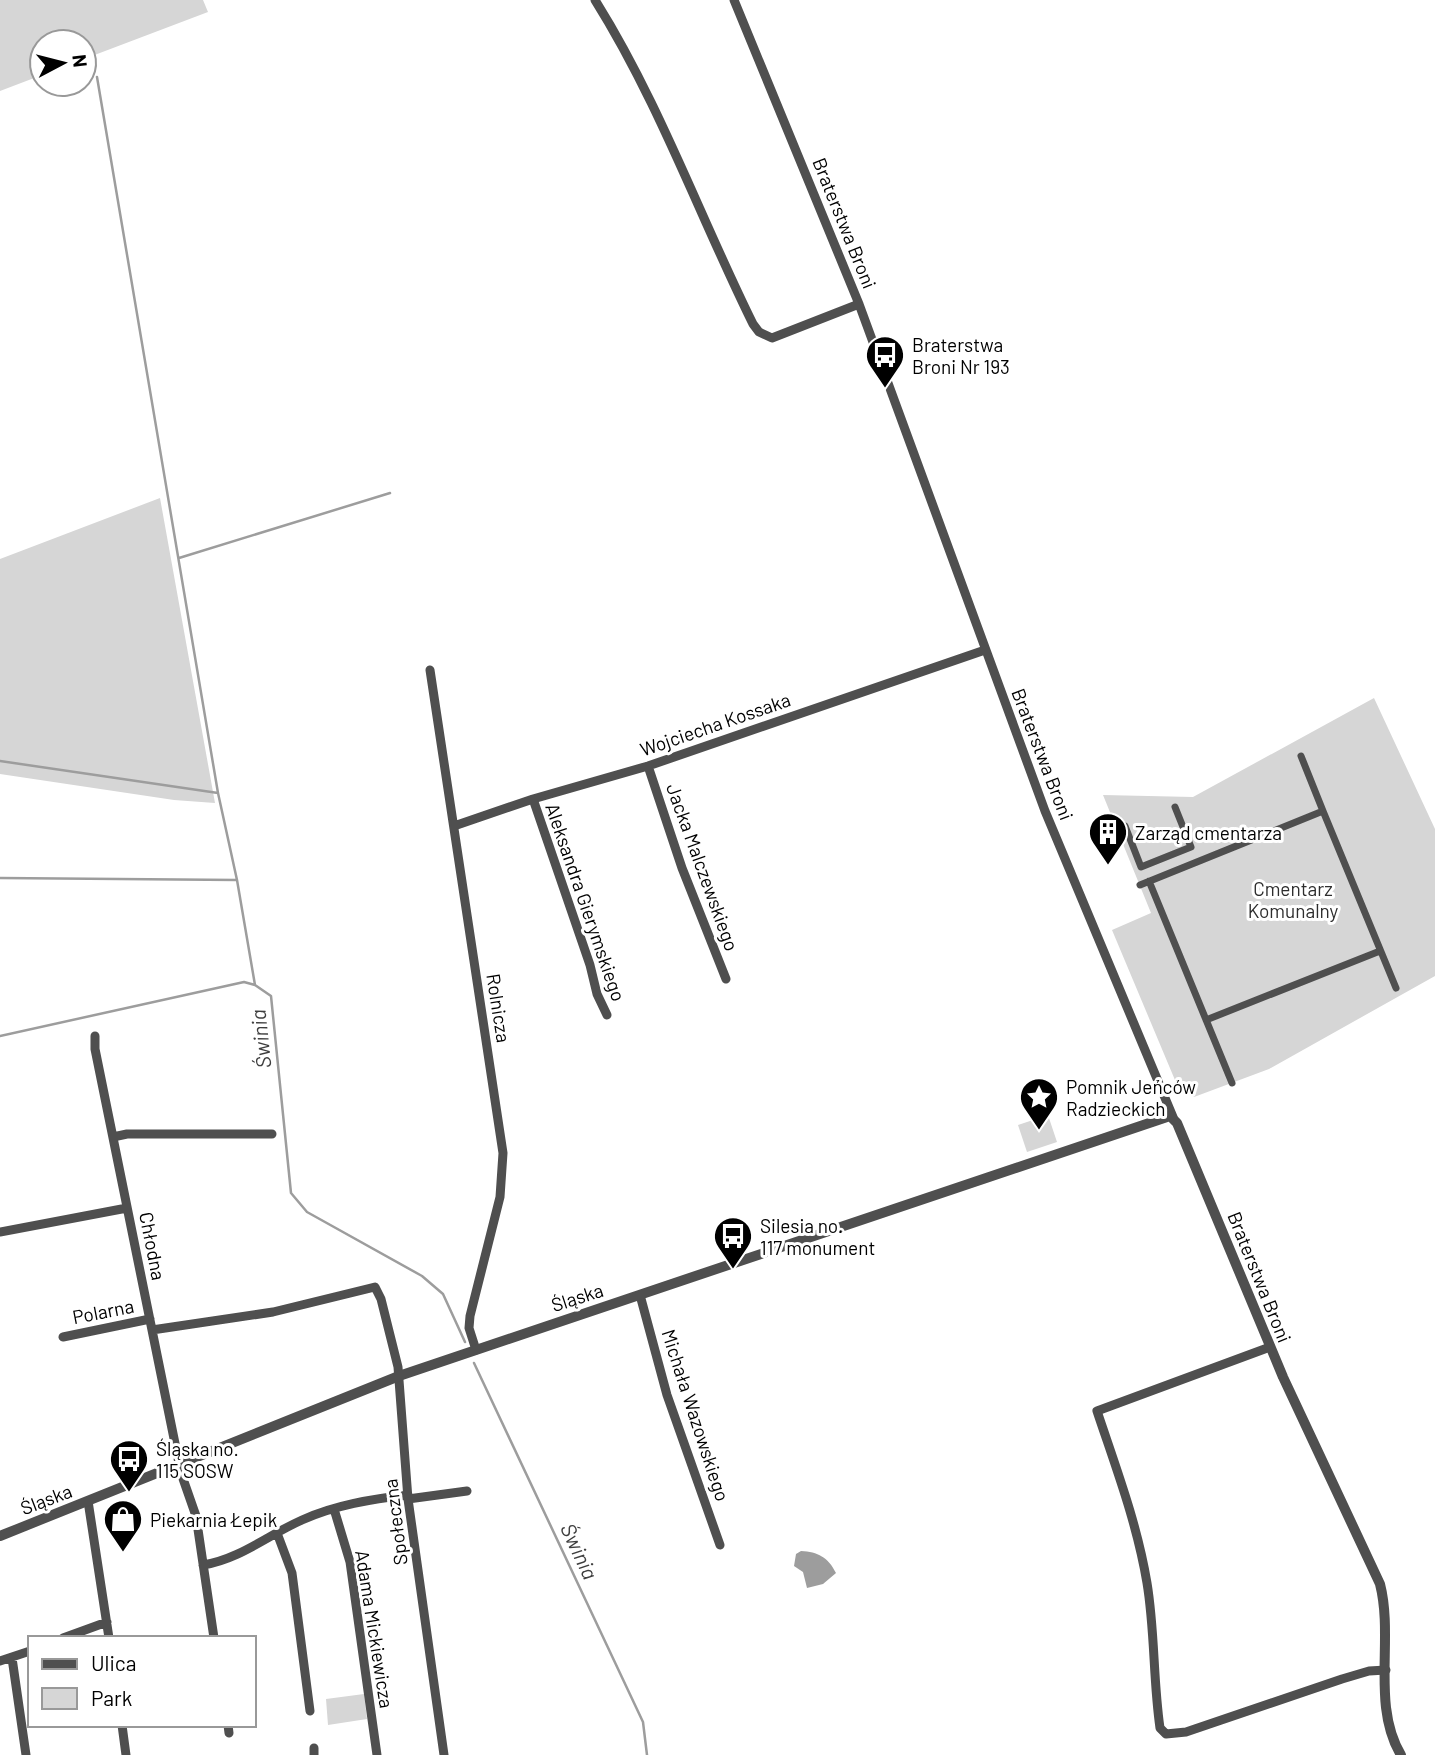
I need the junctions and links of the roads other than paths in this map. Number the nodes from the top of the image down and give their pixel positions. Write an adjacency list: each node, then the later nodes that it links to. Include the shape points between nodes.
1 (595, 0): 3 (street, via 652,104 759,332 772,338)
2 (734, 0): 3 (street, Braterstwa Broni)
3 (859, 304): 4 (street, Braterstwa Broni)
4 (985, 650): 7 (street, Wojciecha Kossaka); 24 (street, Braterstwa Broni, via 1045,811)
5 (430, 670): 11 (street, Rolnicza)
6 (1301, 756): 10 (street)
7 (648, 766): 8 (street, Wojciecha Kossaka); 18 (street, Jacka Malczewskiego)
8 (533, 799): 11 (street, Wojciecha Kossaka); 20 (street, Aleksandra Gierymskiego)
9 (1175, 807): 13 (street)
10 (1323, 811): 14 (street); 17 (street)
11 (454, 826): 34 (street, Rolnicza, via 503,1153 500,1197 470,1316)
12 (1125, 826): 15 (street)
13 (1191, 847): 14 (street); 15 (street)
14 (1197, 862): 16 (street)
15 (1141, 867): 16 (street)
16 (1146, 883): 21 (street)
17 (1380, 951): 19 (street); 21 (street)
18 (726, 979)
19 (1395, 988)
20 (607, 1016)
21 (1206, 1020): 23 (street)
22 (94, 1036): 26 (street, Chłodna)
23 (1232, 1083)
24 (1173, 1117): 29 (street, Śląska); 33 (street, Braterstwa Broni)
25 (272, 1133): 26 (street)
26 (113, 1137): 27 (street, Chłodna)
27 (127, 1208): 28 (street); 30 (street, Chłodna)
28 (0, 1232)
29 (640, 1295): 34 (street, Śląska); 43 (street, Michała Wazowskiego, via 667,1395)
30 (150, 1320): 31 (street, Chłodna); 32 (street, Polarna)
31 (152, 1330): 35 (street, Społeczna, via 273,1312 375,1287); 36 (street, Chłodna)
32 (63, 1337)
33 (1270, 1347): 52 (street, Braterstwa Broni, via 1380,1584); 52 (street, via 1097,1411 1126,1497 1147,1585 1160,1728 1166,1734 1186,1732 1342,1679)
34 (476, 1350): 35 (street, Śląska)
35 (399, 1376): 36 (street, Śląska); 38 (street, Społeczna)
36 (179, 1463): 39 (street, Śląska); 44 (street, Chłodna, via 195,1511)
37 (467, 1491): 38 (street)
38 (408, 1497): 40 (street); 58 (street, Społeczna)
39 (89, 1501): 42 (street, Śląska); 45 (street)
40 (334, 1509): 41 (street); 57 (street, Adama Mickiewicza, via 350,1562)
41 (277, 1533): 44 (street, via 222,1562); 53 (street, via 292,1573)
42 (0, 1536)
43 (720, 1545)
44 (203, 1565): 48 (street, Chłodna)
45 (107, 1622): 46 (street); 47 (street)
46 (68, 1636)
47 (109, 1636)
48 (214, 1636)
49 (28, 1652): 50 (street)
50 (12, 1658): 51 (street); 55 (street)
51 (0, 1661)
52 (1386, 1670): 59 (street, Braterstwa Broni, via 1389,1727)
53 (310, 1711)
54 (122, 1727): 56 (street)
55 (26, 1755)
56 (127, 1755)
57 (377, 1755)
58 (444, 1755)
59 (1401, 1755)

